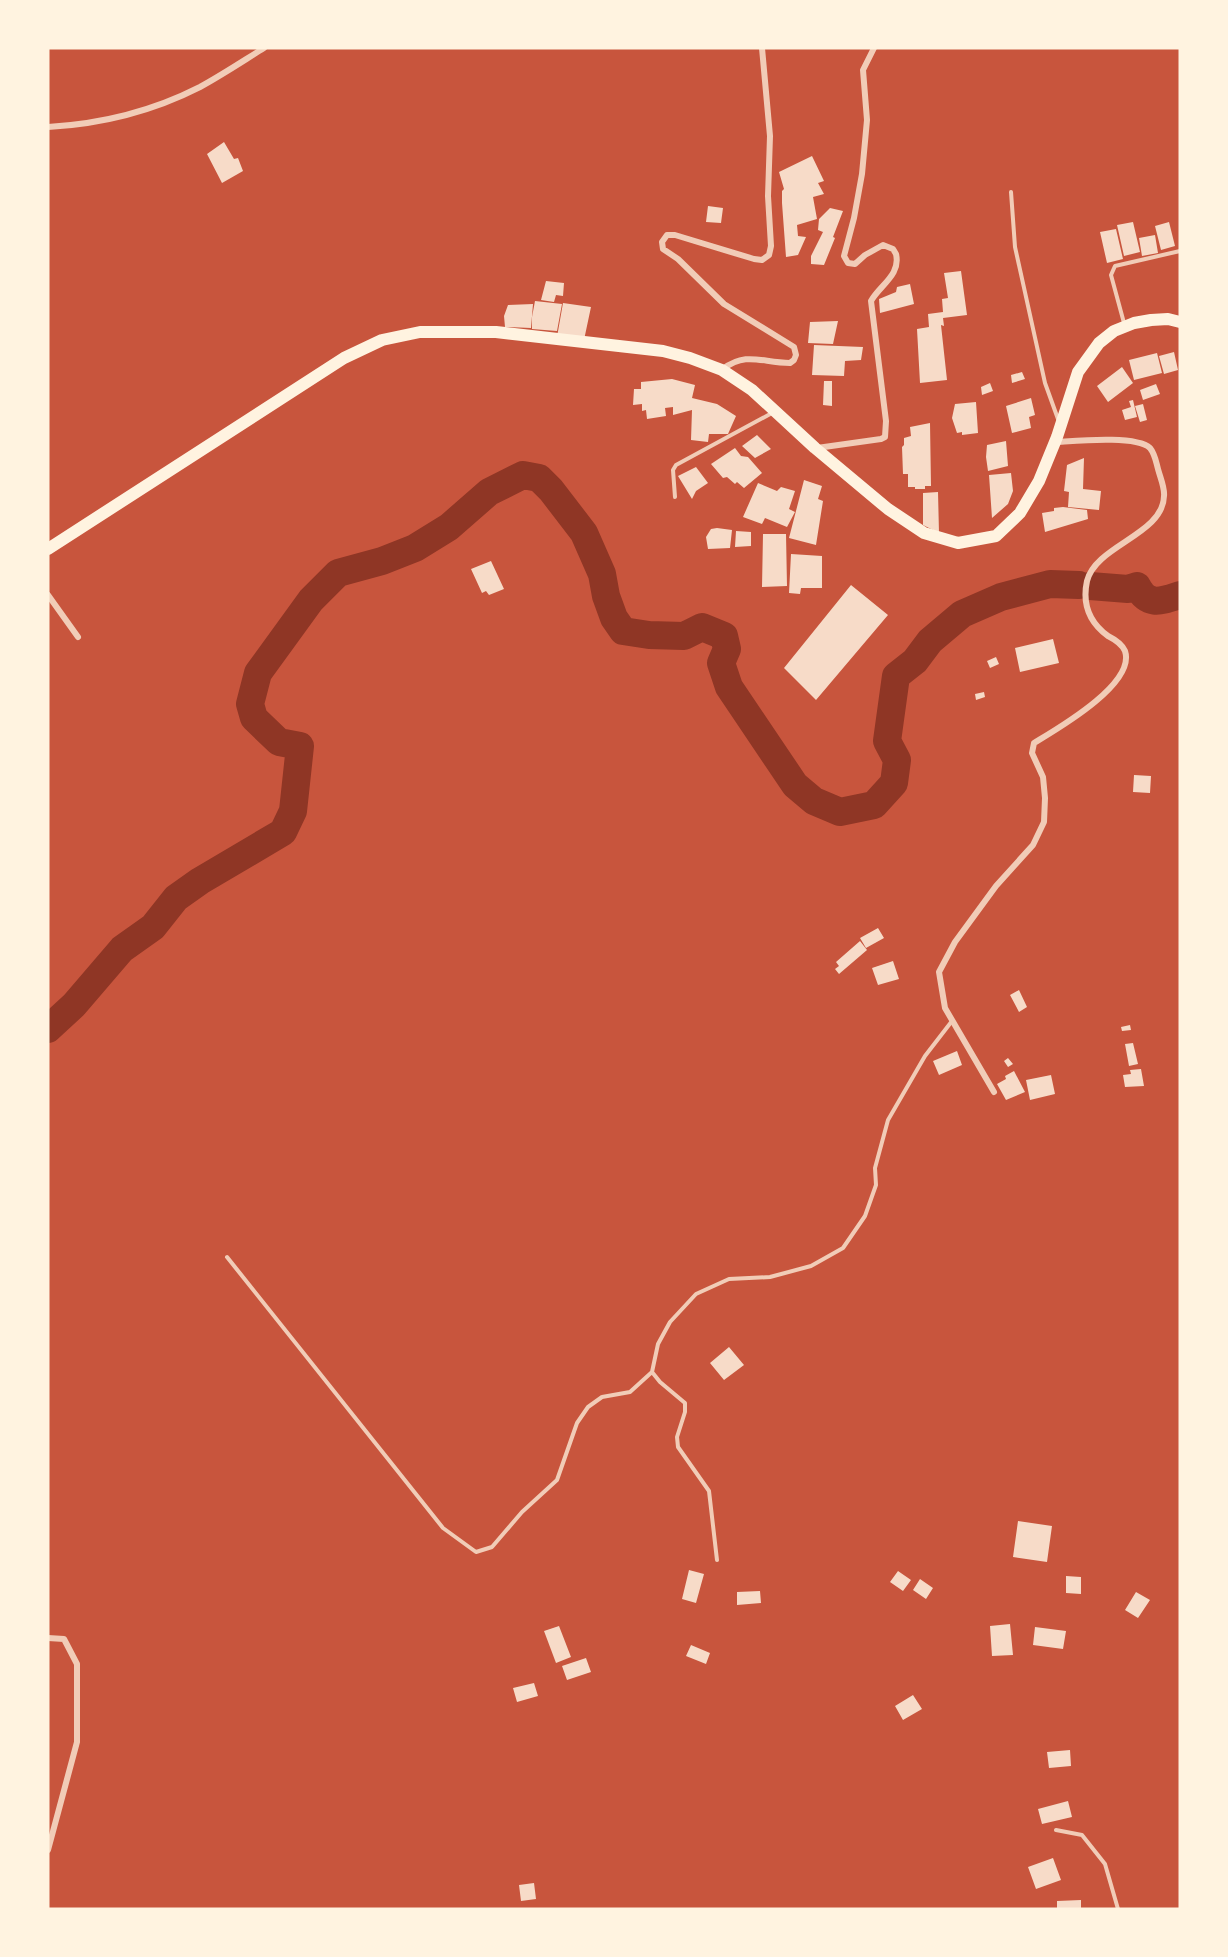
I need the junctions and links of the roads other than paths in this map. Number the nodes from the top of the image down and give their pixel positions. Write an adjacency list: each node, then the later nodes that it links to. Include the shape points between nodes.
1 (264, 48): 4 (street, via 201,86 150,108 99,121)
2 (762, 48): 9 (street, via 770,136 769,255 754,260 675,235 667,235 662,245 724,304 795,350 790,363 745,358)
3 (874, 48): 13 (street, via 863,70 867,120 862,174 844,256 848,263 855,264 883,245 896,254 896,269 871,301 885,436)
4 (48, 127)
5 (1011, 192): 11 (lane, via 1015,247 1045,383)
6 (1180, 252): 8 (lane, via 1115,266 1112,270)
7 (1180, 322): 8 (main road, via 1150,320)
8 (1124, 327): 11 (main road, via 1099,343 1078,372)
9 (722, 370): 10 (main road); 15 (main road, via 663,351 496,332 420,332 381,340 315,375)
10 (775, 411): 13 (main road); 14 (lane, via 676,465)
11 (1061, 426): 12 (main road)
12 (1055, 442): 13 (main road, via 1020,513 996,536 958,543 924,533 888,509); 18 (street, via 1138,442 1155,457 1164,496 1158,514 1143,530 1092,569 1085,598 1088,613 1098,628 1124,649 1126,660 1119,678 1100,699 1034,743 1032,753 1043,777 1044,822 1033,845 973,916 939,972 945,1008)
13 (815, 448)
14 (675, 497)
15 (48, 549)
16 (48, 595): 17 (street)
17 (78, 637)
18 (952, 1021): 19 (street); 21 (lane, via 925,1056 888,1120 875,1168 876,1185 864,1216 843,1248 811,1266 770,1277 729,1279 696,1294 670,1322 658,1344)
19 (994, 1092)
20 (227, 1257): 21 (lane, via 443,1528 476,1552 492,1547 557,1480 577,1423 588,1407 602,1397 630,1392)
21 (652, 1372): 22 (lane, via 685,1403 678,1447 709,1491)
22 (717, 1560)
23 (48, 1638): 25 (street, via 64,1639 77,1664 76,1742)
24 (1056, 1830): 26 (lane, via 1082,1835 1105,1864)
25 (48, 1850)
26 (1118, 1909)

